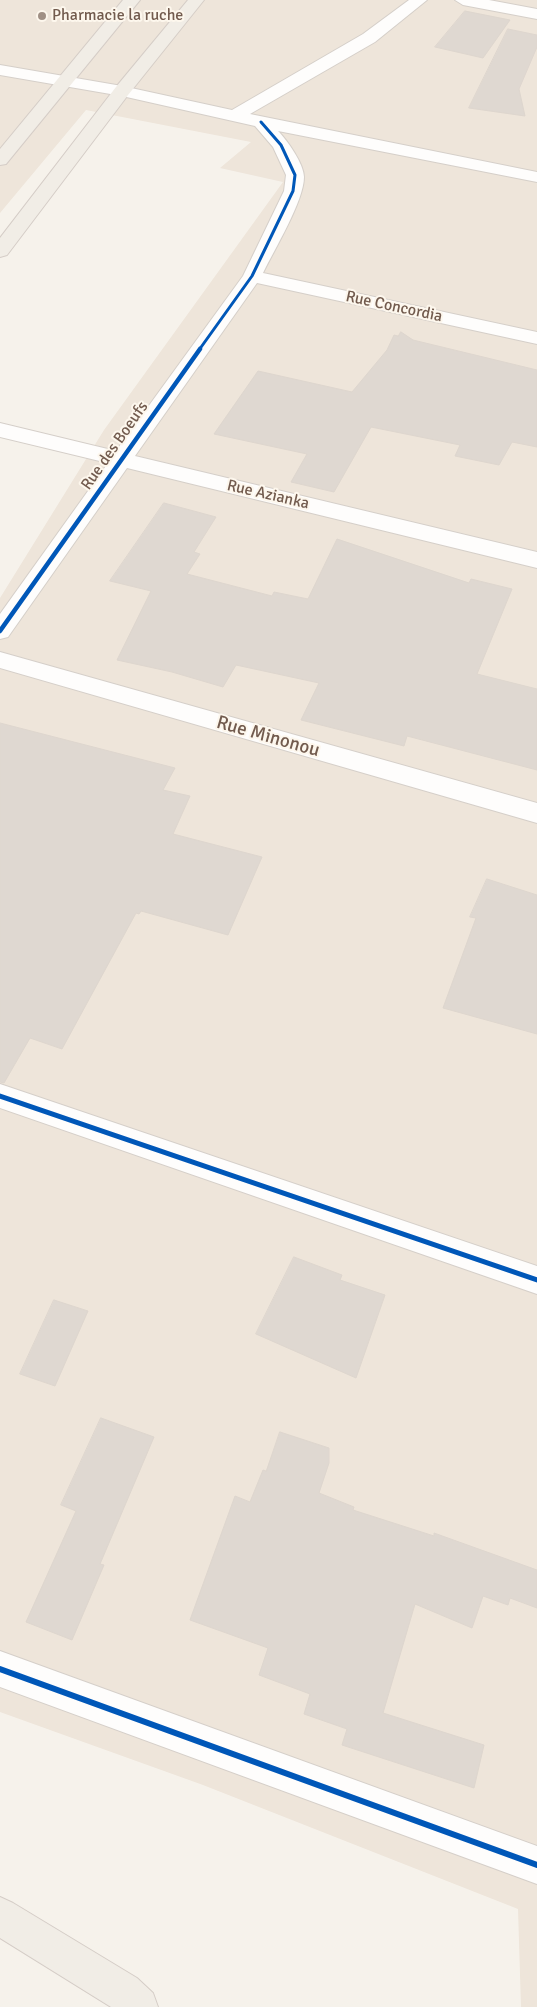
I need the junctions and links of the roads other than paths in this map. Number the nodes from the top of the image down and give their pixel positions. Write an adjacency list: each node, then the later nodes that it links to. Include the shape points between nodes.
1 (132, 0): 7 (main road)
2 (196, 0): 8 (main road)
3 (419, 0): 9 (street, via 369,38)
4 (463, 0): 5 (street)
5 (537, 14)
6 (0, 70): 7 (street)
7 (64, 81): 8 (street); 11 (main road)
8 (122, 91): 9 (street); 13 (main road)
9 (234, 116): 10 (street)
10 (262, 122): 12 (street); 14 (street, Rue des Boeufs, via 282,145 295,175 292,191)
11 (0, 160)
12 (537, 177)
13 (0, 251)
14 (252, 276): 15 (street, Rue Concordia); 17 (street, Rue des Boeufs)
15 (537, 338)
16 (0, 430): 17 (street, Rue Azianka)
17 (120, 460): 18 (street, Rue Azianka); 19 (street, Rue des Boeufs)
18 (537, 560)
19 (0, 631)
20 (0, 660): 21 (street, Rue Minonou)
21 (537, 813)
22 (0, 1096): 23 (street)
23 (537, 1280)
24 (0, 1669): 25 (street)
25 (537, 1865)
26 (0, 1916): 27 (main road, via 123,1992)
27 (139, 2007)

